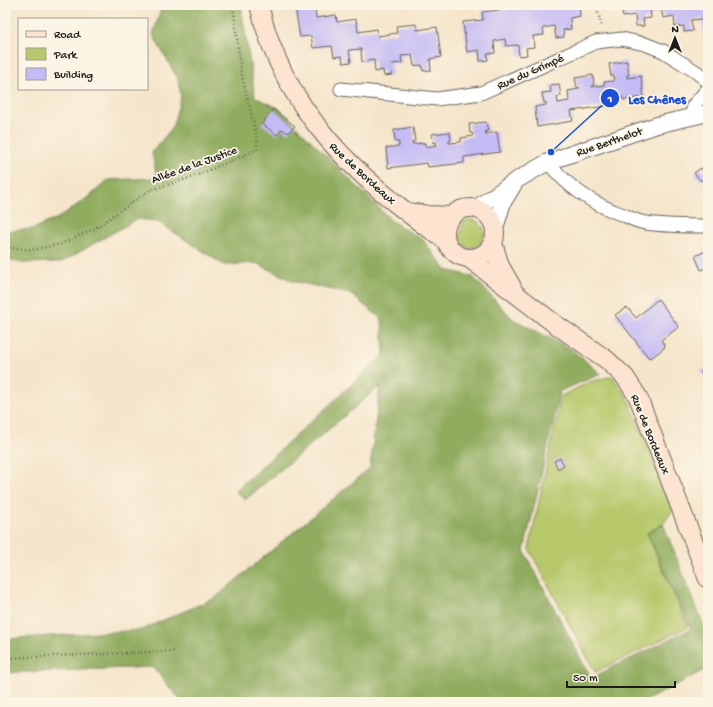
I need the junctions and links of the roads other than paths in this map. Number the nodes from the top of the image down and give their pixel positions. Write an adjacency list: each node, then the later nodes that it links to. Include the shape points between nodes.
1 (259, 5): 9 (main road, Rue de Bordeaux, via 282,70 306,114 347,161)
2 (708, 81): 3 (street, Rue du Grimpé, via 663,51 622,39 596,42 481,93 437,99)
3 (341, 89)
4 (708, 89): 5 (street, via 693,106)
5 (700, 115): 6 (street, Rue Berthelot, via 657,125)
6 (548, 162): 7 (street, Rue Berthelot); 11 (street, via 576,191 604,208 644,223)
7 (515, 181): 8 (street, Rue Berthelot); 12 (street, via 503,202)
8 (475, 208): 10 (main road, via 462,209); 12 (main road, via 488,216 492,222)
9 (405, 211): 10 (main road, Rue de Bordeaux, via 428,216); 13 (main road, Rue de Bordeaux)
10 (451, 216): 13 (main road, via 445,228)
11 (708, 226)
12 (494, 236): 14 (main road, via 489,250 478,258); 15 (main road, Rue de Bordeaux, via 500,266)
13 (445, 240): 14 (main road, via 457,256)
14 (470, 259): 15 (main road, Rue de Bordeaux)
15 (514, 292): 16 (main road, Rue de Bordeaux, via 607,360 625,377 638,397)
16 (708, 578)

